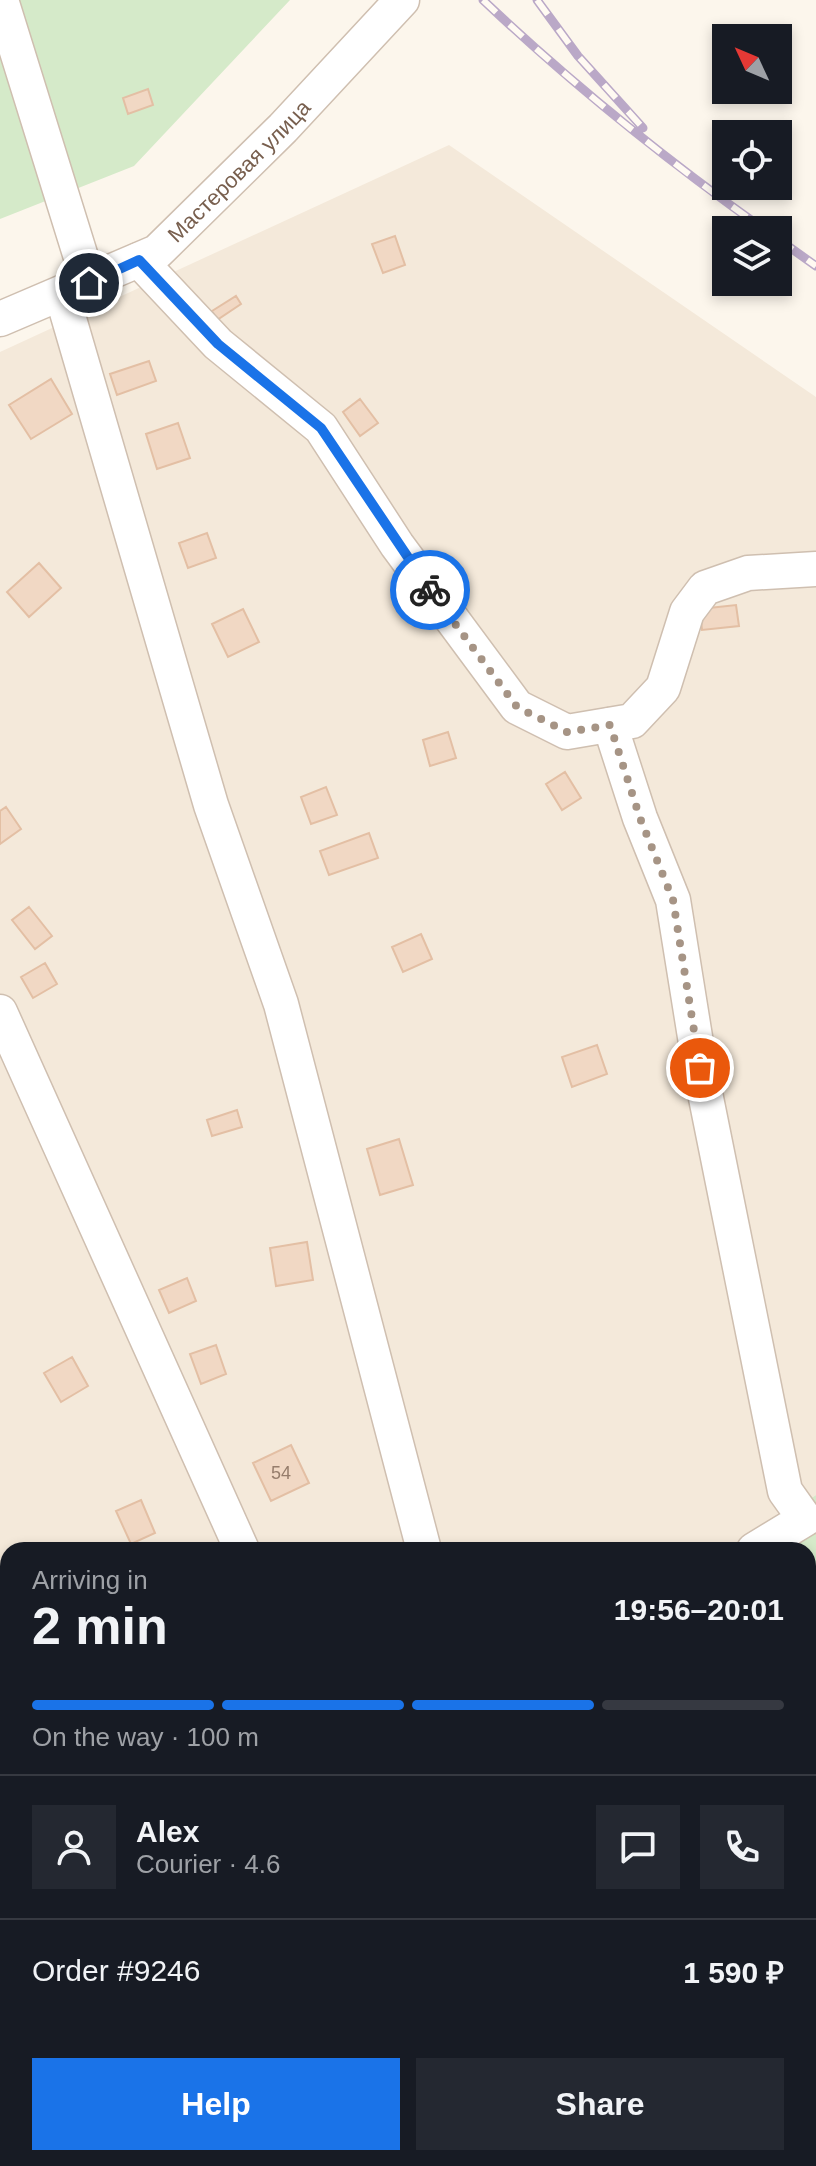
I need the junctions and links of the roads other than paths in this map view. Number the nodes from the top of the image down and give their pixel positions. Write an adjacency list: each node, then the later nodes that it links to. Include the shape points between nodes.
1 (1, 0): 4 (street)
2 (402, 0): 3 (street, Мастеровая улица, via 283,128 157,252)
3 (139, 260): 4 (street, Мастеровая улица); 7 (street, via 218,344 321,428 397,545 517,707 567,732)
4 (75, 289): 5 (street, Мастеровая улица); 11 (street, via 211,805 281,1004)
5 (0, 319)
6 (816, 569): 7 (street, via 748,573 705,588 687,612 663,688 632,721)
7 (610, 725): 9 (street, via 673,900 700,1068 785,1491)
8 (0, 1012): 10 (street)
9 (812, 1523): 12 (street)
10 (238, 1542)
11 (422, 1542)
12 (771, 1542)

